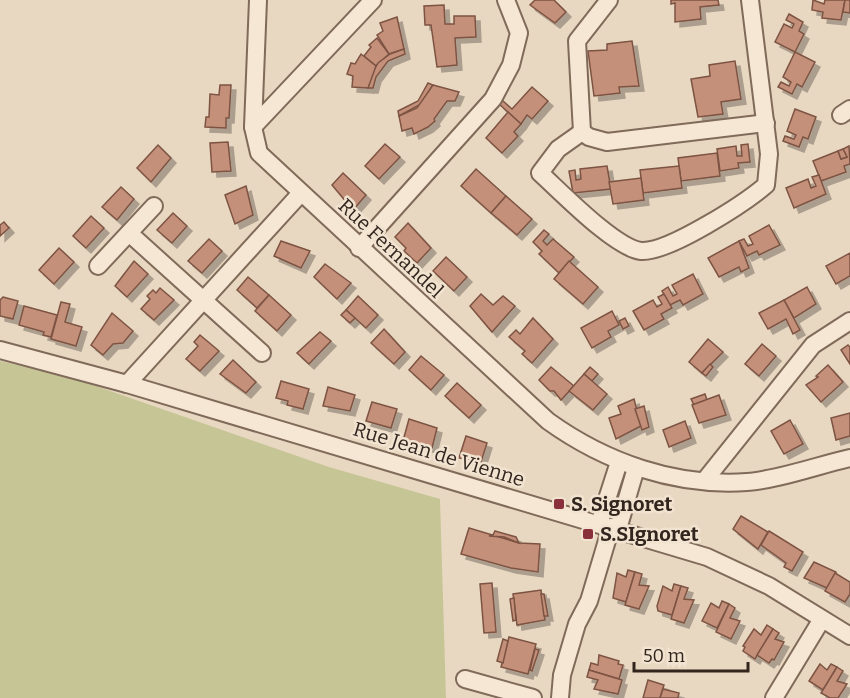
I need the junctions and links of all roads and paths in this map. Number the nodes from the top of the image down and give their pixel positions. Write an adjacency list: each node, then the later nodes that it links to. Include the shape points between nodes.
1 (258, 0): 7 (street, Rue Fernandel)
2 (373, 0): 7 (street)
3 (506, 0): 12 (street, via 519,33 512,65 493,99)
4 (609, 0): 8 (street, via 577,41)
5 (750, 0): 6 (street)
6 (766, 123): 8 (street, via 607,142); 8 (street, via 766,185 745,203 671,243 642,251 615,239 540,173 558,149)
7 (253, 128): 9 (street, Rue Fernandel, via 259,153)
8 (582, 132)
9 (301, 193): 12 (street, Rue Fernandel); 14 (street)
10 (154, 206): 11 (street)
11 (129, 233): 13 (street); 14 (street)
12 (359, 248): 20 (street, Rue Fernandel, via 548,421)
13 (98, 266)
14 (203, 300): 17 (street); 18 (street)
15 (850, 321): 22 (street, via 813,345)
16 (0, 350): 18 (street, Rue Jean de Vienne)
17 (262, 353)
18 (127, 384): 23 (street, Rue Jean de Vienne)
19 (850, 458): 22 (street, Rue Fernandel, via 747,482)
20 (619, 462): 21 (street, Rue Fernandel); 23 (street)
21 (636, 468): 22 (street, Rue Fernandel); 23 (street)
22 (705, 480)
23 (610, 527): 24 (street, Rue Jean de Vienne, via 738,569); 28 (street, via 562,675)
24 (822, 619): 25 (street, Rue Jean de Vienne); 29 (street)
25 (850, 636)
26 (465, 679): 27 (street)
27 (533, 698)
28 (560, 698)
29 (774, 698)

